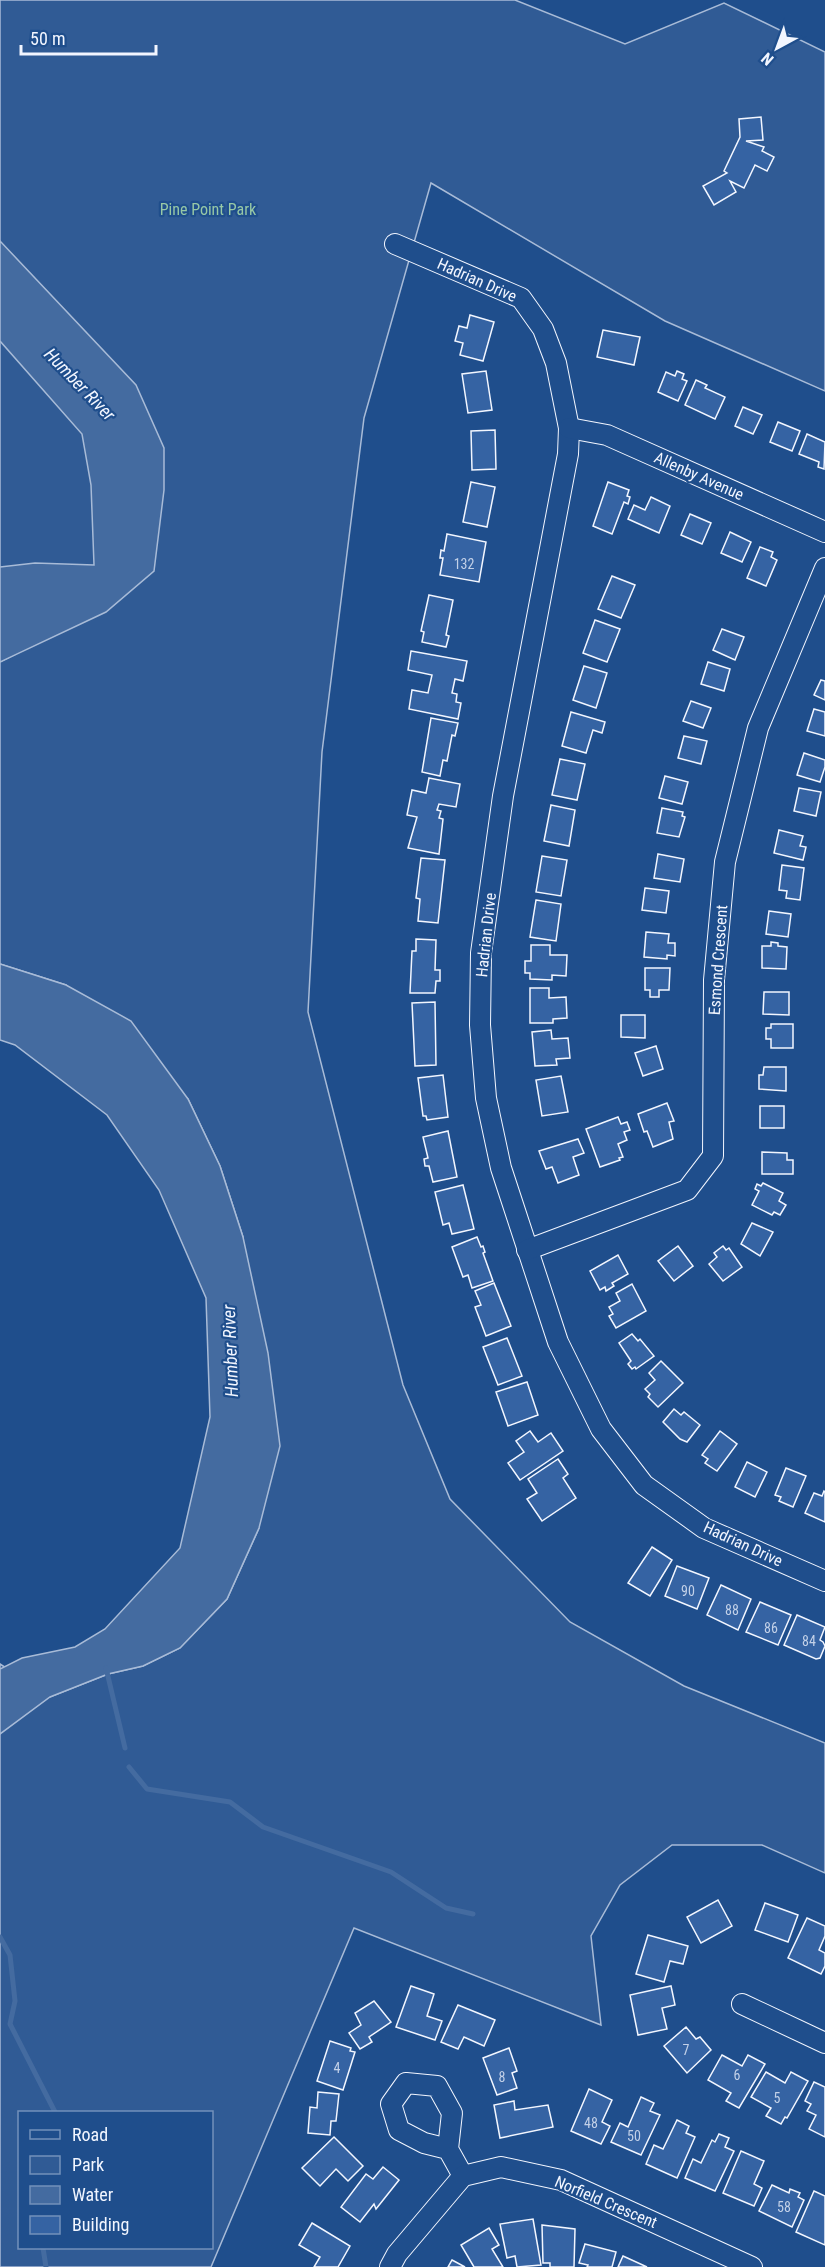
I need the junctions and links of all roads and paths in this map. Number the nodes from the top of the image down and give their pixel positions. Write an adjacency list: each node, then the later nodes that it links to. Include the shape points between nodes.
1 (395, 244): 2 (street, Hadrian Drive, via 521,298 543,329 556,363)
2 (569, 428): 3 (street, Allenby Avenue, via 607,435); 5 (street, Hadrian Drive, via 568,454 503,796 481,953 480,1025 486,1098 501,1168)
3 (825, 532)
4 (825, 568): 5 (street, Esmond Crescent, via 758,728 725,862 714,980 713,1156 687,1190)
5 (527, 1250): 6 (street, Hadrian Drive, via 558,1342 601,1429 644,1485 704,1528)
6 (825, 1581)
7 (742, 2004): 8 (street)
8 (825, 2043)
9 (448, 2149): 10 (street)
10 (463, 2176): 11 (street); 12 (street, Norfield Crescent, via 501,2167 561,2180)
11 (390, 2267)
12 (752, 2267)

